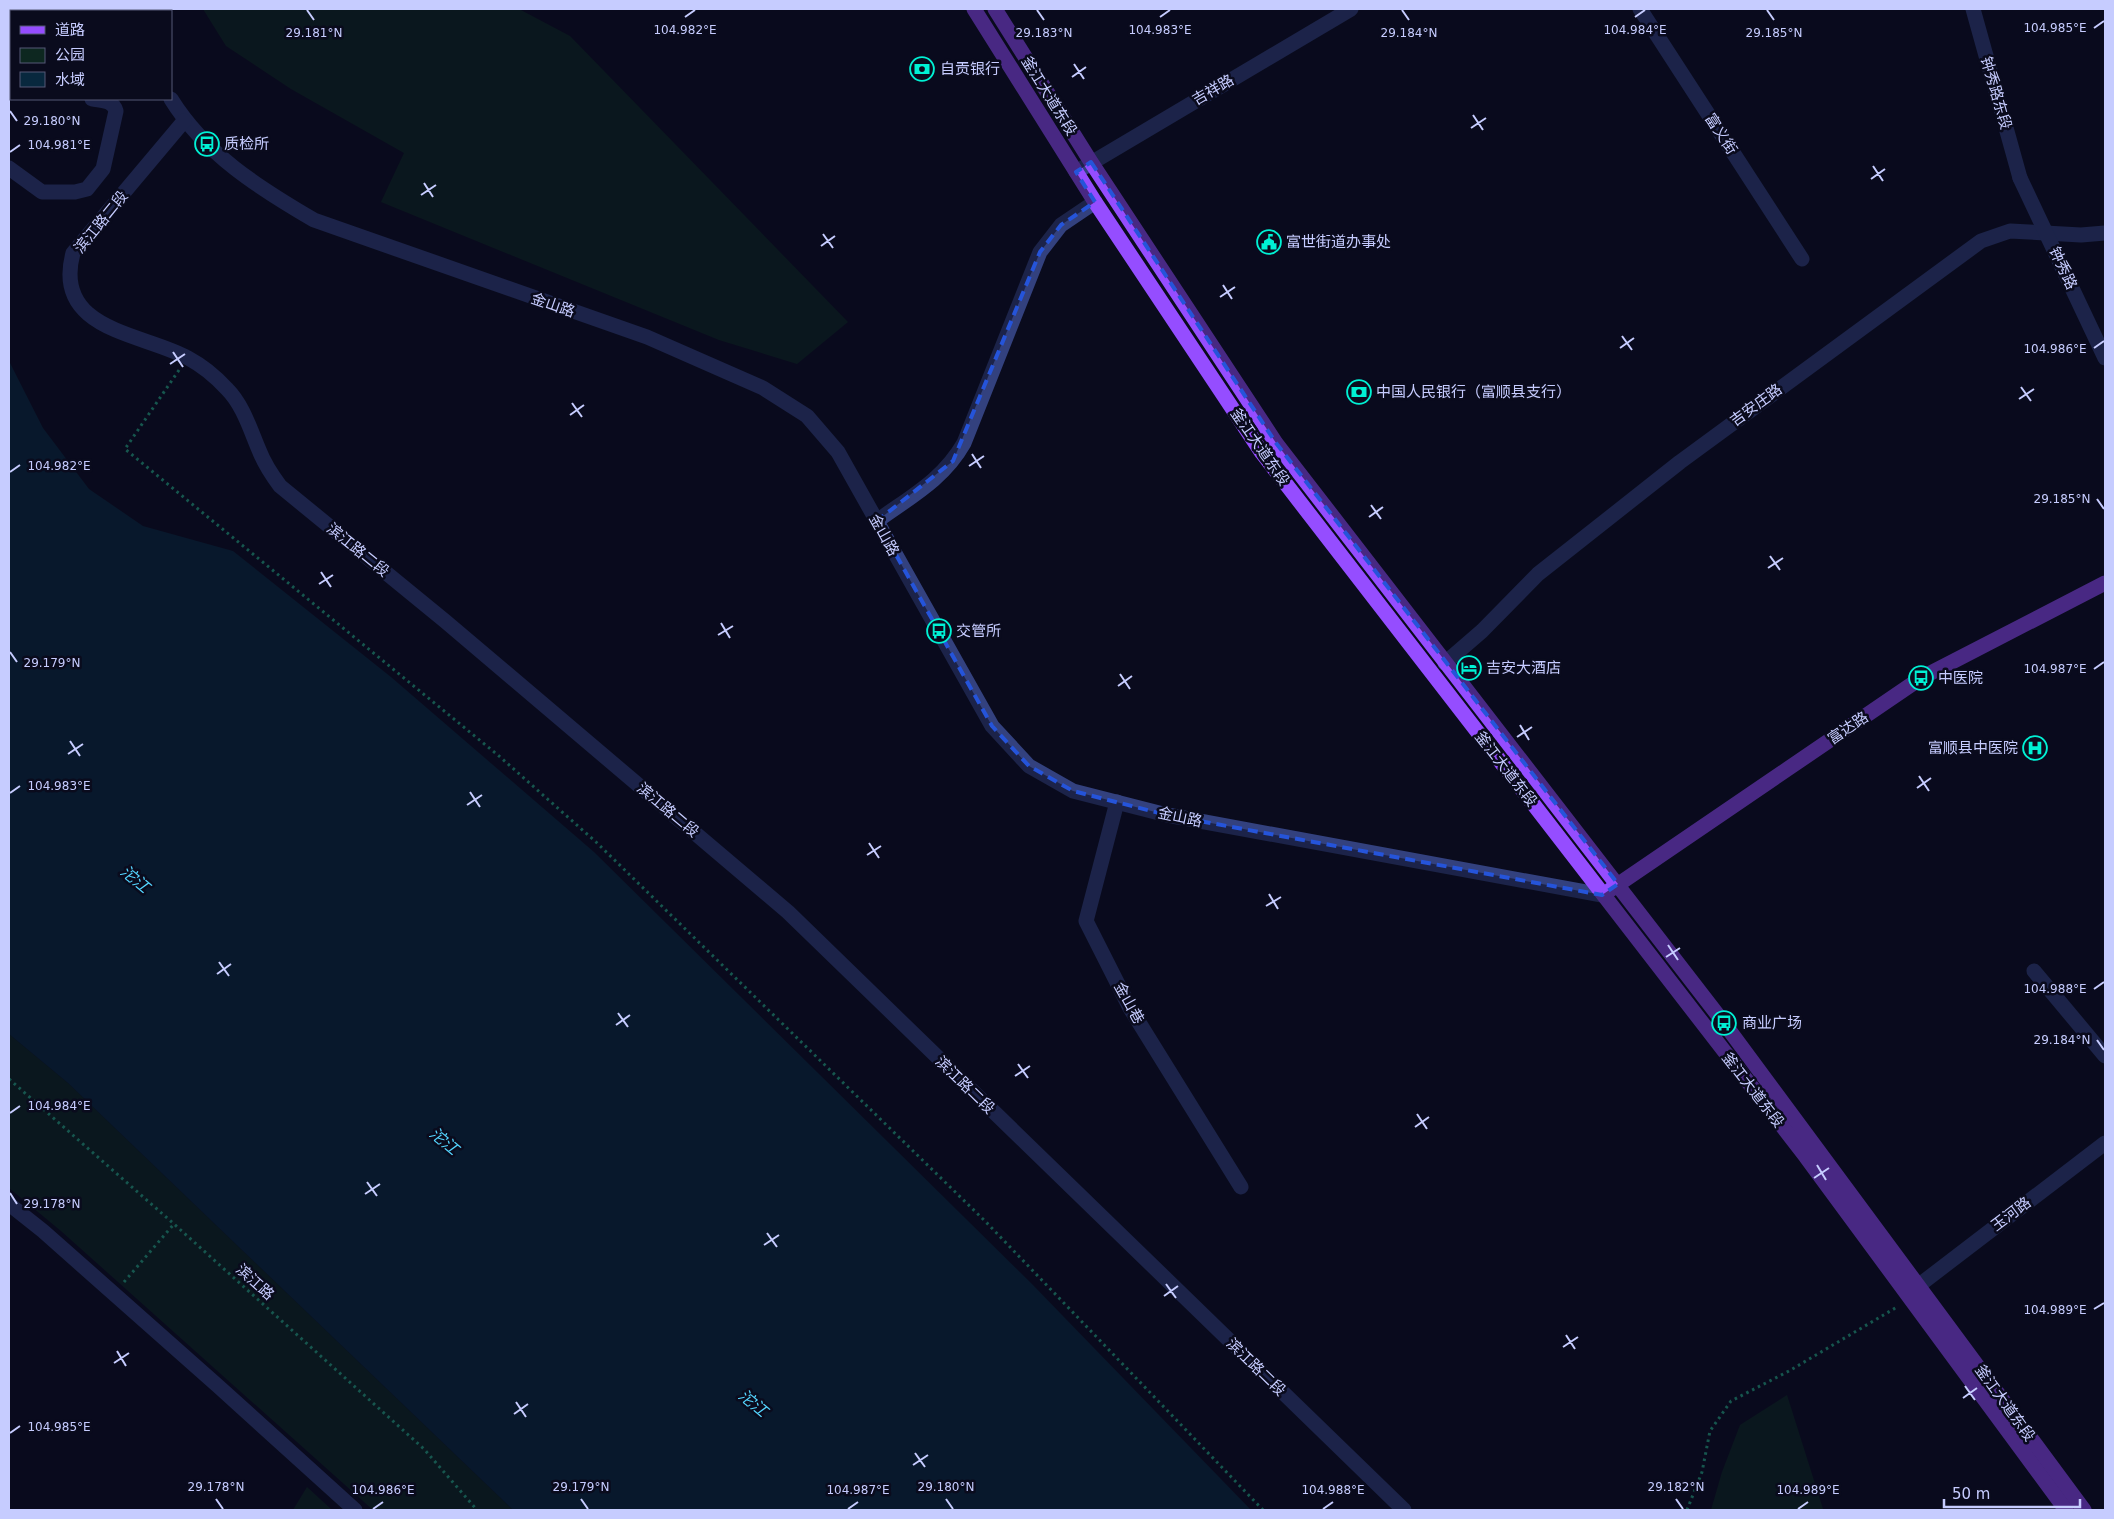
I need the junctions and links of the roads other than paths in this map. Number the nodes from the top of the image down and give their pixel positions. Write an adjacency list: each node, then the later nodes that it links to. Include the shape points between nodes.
1 (974, 9): 11 (main road, 釜江大道东段)
2 (995, 9): 9 (main road, 釜江大道东段)
3 (1351, 9): 9 (street, 吉祥路)
4 (1640, 9): 15 (street, 富义街)
5 (1973, 9): 12 (street, 钟秀路东段)
6 (98, 100): 10 (street, via 110,102 116,111 103,169 87,189 42,192)
7 (172, 100): 8 (street, 金山路)
8 (184, 121): 17 (street, 金山路, via 232,168 314,220 647,337 763,388 807,416 838,452); 30 (street, 滨江路二段, via 73,253 70,282 74,295 96,320 117,332 188,358 210,372 229,390 246,418 267,468 280,486 445,620 788,912)
9 (1091, 162): 11 (street, 吉祥路); 19 (main road, 釜江大道东段, via 1276,443)
10 (9, 168)
11 (1076, 172): 13 (main road, 釜江大道东段)
12 (2020, 178): 16 (street, 钟秀路, bridge)
13 (1095, 202): 17 (street, via 1061,225 1040,252 964,443 953,461 938,477); 22 (main road, 釜江大道东段, via 1262,453)
14 (2105, 233): 19 (street, 吉安庄路, via 2081,235 2010,230 1981,241 1680,462 1538,574)
15 (1802, 259)
16 (2105, 358)
17 (877, 521): 20 (street, 金山路, via 992,726 1029,766 1073,791)
18 (2105, 583): 21 (main road, 富达路, via 1921,678)
19 (1445, 663): 21 (main road, 釜江大道东段)
20 (1117, 802): 22 (street, 金山路, via 1167,815); 26 (street, 金山巷, via 1086,921 1130,1008)
21 (1618, 884): 22 (main road, 富达路); 28 (main road, 釜江大道东段, via 1724,1023)
22 (1602, 895): 28 (main road, 釜江大道东段)
23 (2034, 971): 24 (street)
24 (2105, 1056)
25 (2105, 1142): 28 (street, 玉河路)
26 (1242, 1187)
27 (9, 1204): 29 (street)
28 (1914, 1292): 31 (main road, 釜江大道东段); 32 (main road, 釜江大道东段)
29 (355, 1510)
30 (1404, 1510)
31 (2066, 1510)
32 (2084, 1510)

